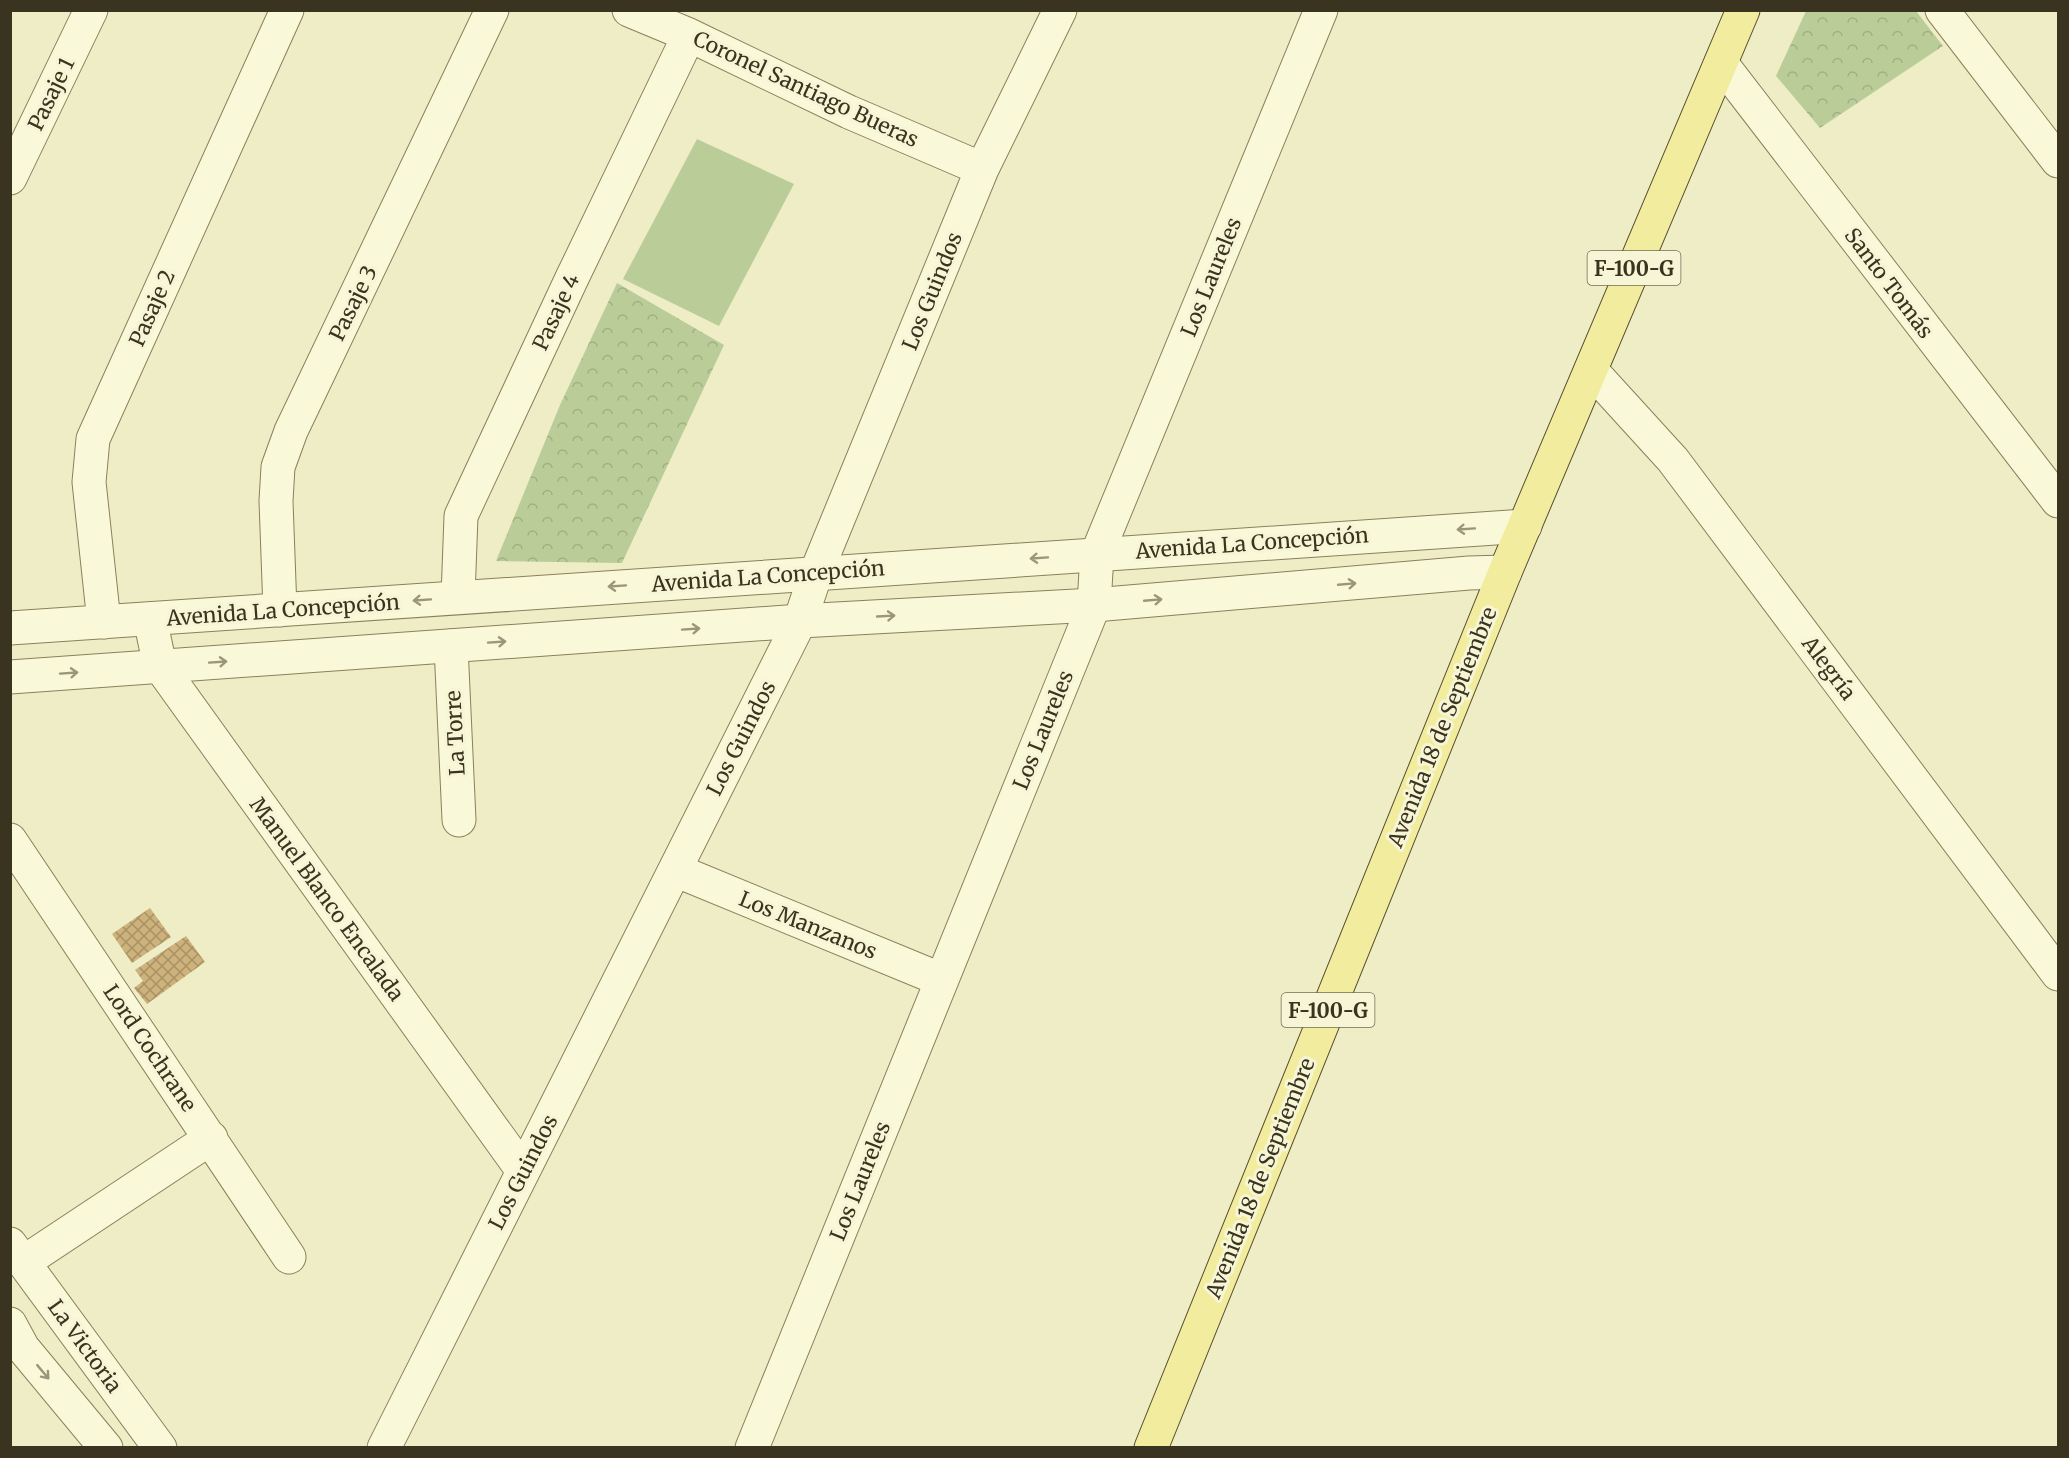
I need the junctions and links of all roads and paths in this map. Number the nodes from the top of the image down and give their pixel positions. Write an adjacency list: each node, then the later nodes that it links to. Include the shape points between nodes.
1 (91, 10): 13 (street, Pasaje 1)
2 (287, 10): 25 (street, Pasaje 2, via 93,439 89,482)
3 (492, 10): 22 (street, Pasaje 3, via 291,431 278,467)
4 (630, 10): 9 (street, Coronel Santiago Bueras)
5 (1060, 10): 12 (street, Los Guindos)
6 (1321, 10): 17 (street, Los Laureles)
7 (1743, 10): 10 (main road, Avenida 18 de Septiembre / F-100-G)
8 (1942, 10): 11 (street)
9 (689, 35): 12 (street, Coronel Santiago Bueras, via 849,112); 20 (street, Pasaje 4, via 460,516)
10 (1721, 63): 14 (main road, Avenida 18 de Septiembre / F-100-G); 15 (street, Santo Tomás)
11 (2058, 161)
12 (982, 169): 19 (street, Los Guindos)
13 (10, 178)
14 (1591, 370): 16 (main road, Avenida 18 de Septiembre / F-100-G); 33 (street, Alegría, via 1673,460)
15 (2058, 501)
16 (1525, 526): 17 (street, Avenida La Concepción, one-way to 17); 18 (main road, Avenida 18 de Septiembre / F-100-G)
17 (1097, 554): 19 (street, Avenida La Concepción, one-way to 19); 21 (street, Los Laureles)
18 (1505, 572): 21 (street, one-way to 18); 44 (main road, Avenida 18 de Septiembre / F-100-G)
19 (816, 573): 20 (street, Avenida La Concepción, one-way to 20); 24 (street, Los Guindos)
20 (458, 597): 22 (street, Avenida La Concepción, one-way to 22)
21 (1094, 605): 24 (street, one-way to 21); 34 (street, Los Laureles)
22 (280, 610): 23 (street, Avenida La Concepción)
23 (150, 619): 25 (street, Avenida La Concepción); 28 (street, Manuel Blanco Encalada)
24 (800, 621): 27 (street, one-way to 24); 32 (street, Los Guindos)
25 (104, 622): 26 (street, Avenida La Concepción)
26 (10, 628)
27 (451, 646): 28 (street, one-way to 27); 30 (street, La Torre)
28 (160, 666): 29 (street, one-way to 28); 36 (street, Manuel Blanco Encalada)
29 (10, 677)
30 (459, 820)
31 (10, 840): 35 (street, Lord Cochrane)
32 (675, 870): 34 (street, Los Manzanos); 36 (street, Los Guindos)
33 (2058, 974)
34 (942, 980): 43 (street, Los Laureles)
35 (211, 1138): 37 (street); 38 (street, Lord Cochrane)
36 (523, 1171): 42 (street, Los Guindos)
37 (17, 1253): 41 (street, La Victoria)
38 (289, 1257)
39 (10, 1324): 40 (street, one-way to 40, via 23,1348)
40 (105, 1448)
41 (160, 1448)
42 (384, 1448)
43 (752, 1448)
44 (1151, 1448)

